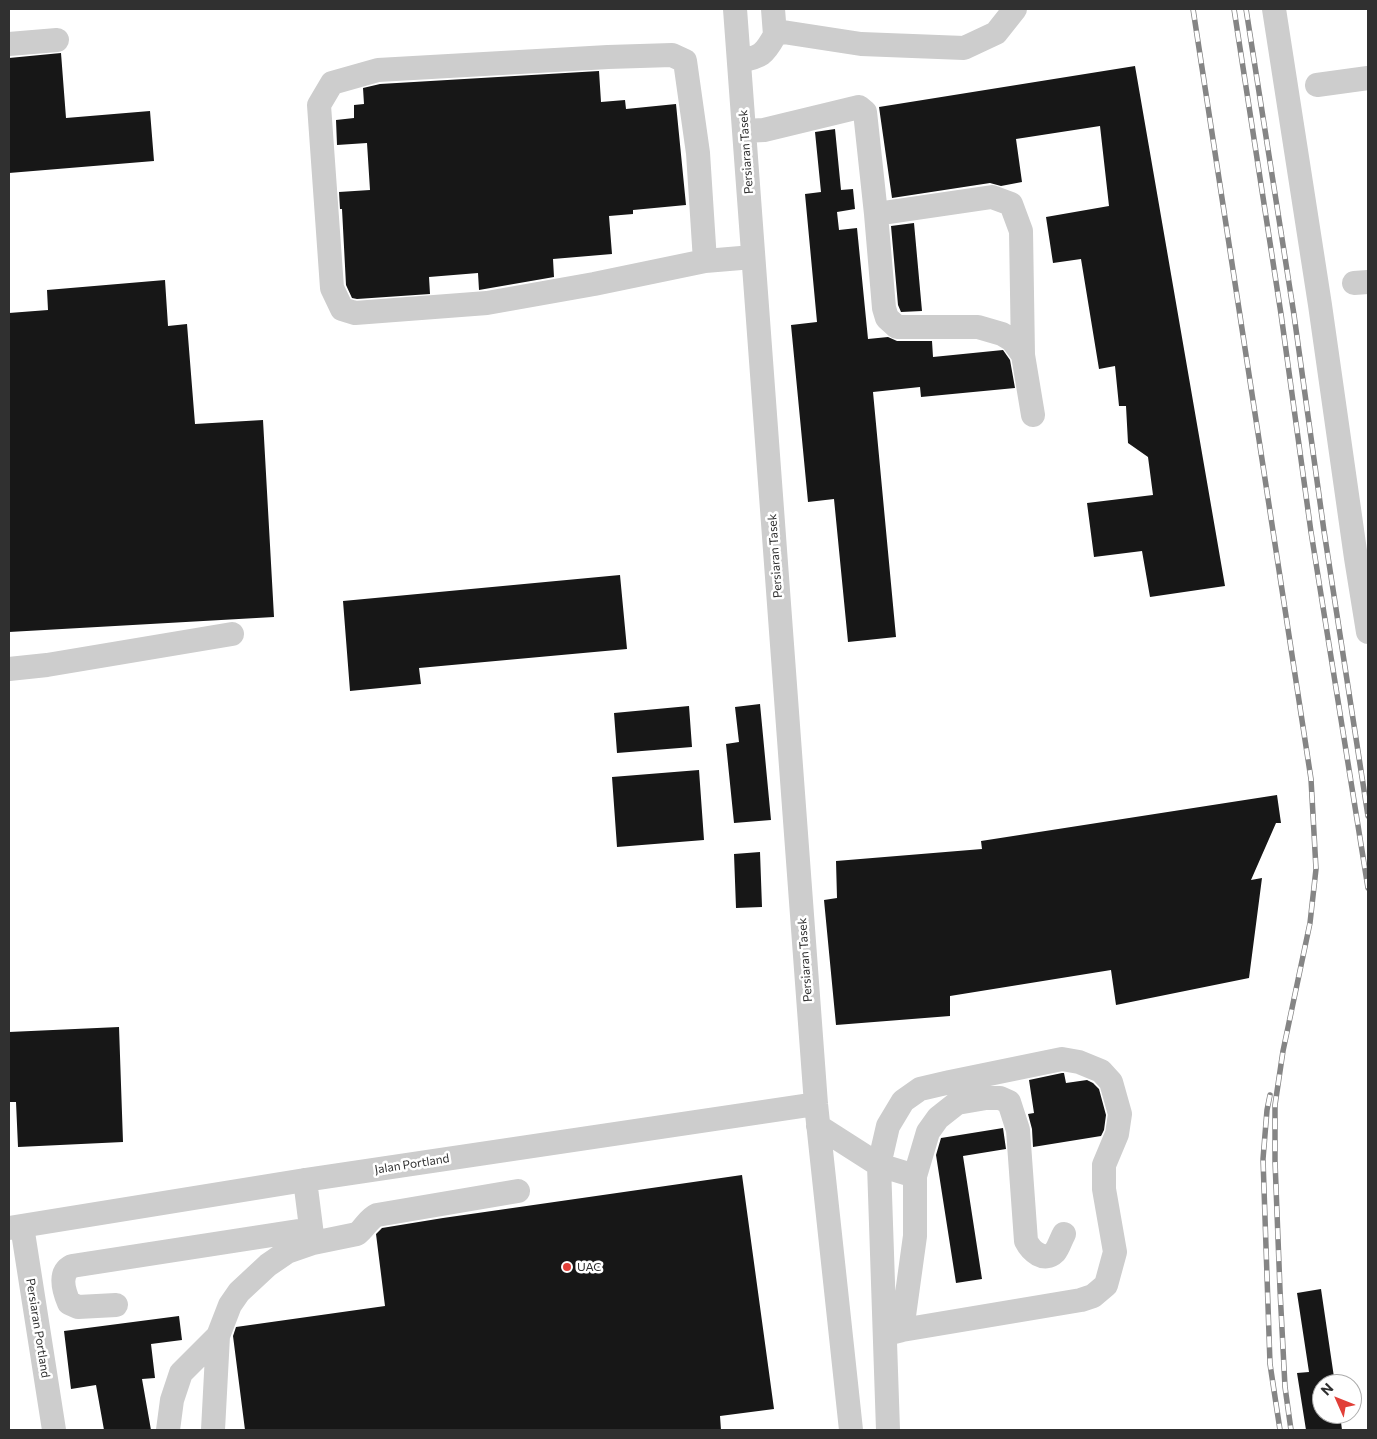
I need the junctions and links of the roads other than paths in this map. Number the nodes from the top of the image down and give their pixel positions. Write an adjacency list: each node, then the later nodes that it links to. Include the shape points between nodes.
1 (735, 9): 8 (street, Persiaran Tasek)
2 (773, 9): 5 (street)
3 (1015, 9): 5 (street, via 996,33 964,48 861,44 783,32)
4 (1274, 9): 17 (street)
5 (775, 35): 8 (street, via 757,58)
6 (57, 40): 7 (street)
7 (9, 44)
8 (739, 61): 11 (street, Persiaran Tasek)
9 (1368, 78): 10 (street)
10 (1317, 85)
11 (744, 131): 12 (street, via 764,130 859,108 865,112); 13 (street, Persiaran Tasek)
12 (876, 214): 15 (street, via 887,318 897,327 978,327 1012,340); 15 (street, via 992,197 1011,204 1021,231)
13 (753, 257): 14 (street); 21 (street, Persiaran Tasek)
14 (705, 261): 14 (street, via 487,303 355,313 342,309 332,288 319,105 332,83 378,70 672,55 686,61 698,153)
15 (1023, 355): 16 (street)
16 (1033, 415)
17 (1368, 632)
18 (232, 634): 19 (street)
19 (9, 669)
20 (954, 1092): 22 (street, via 920,1090 902,1101 888,1126); 23 (street, via 928,1132); 28 (street, via 1009,1102 1018,1130 1026,1241 1035,1254 1048,1256 1054,1253); 32 (street, via 1062,1059 1101,1071 1111,1082 1120,1114 1117,1134 1104,1165 1104,1189 1115,1252 1106,1285 1093,1296)
21 (817, 1115): 22 (street); 24 (street, Jalan Portland); 37 (street, Persiaran Tasek)
22 (879, 1166): 23 (street); 27 (street)
23 (915, 1176): 30 (street)
24 (305, 1180): 26 (street, Jalan Portland); 29 (street)
25 (518, 1191): 29 (street, via 377,1215 357,1234)
26 (15, 1227): 34 (street, Persiaran Portland)
27 (882, 1230): 30 (street, via 898,1237); 32 (street)
28 (1064, 1234)
29 (312, 1236): 31 (street, via 68,1268 63,1276 69,1303 78,1307); 33 (street, via 268,1265 239,1292)
30 (915, 1236): 32 (street)
31 (116, 1305)
32 (894, 1332): 38 (street)
33 (218, 1336): 35 (street, via 181,1373 172,1400); 36 (street)
34 (54, 1430)
35 (168, 1430)
36 (213, 1430)
37 (851, 1430)
38 (888, 1430)

